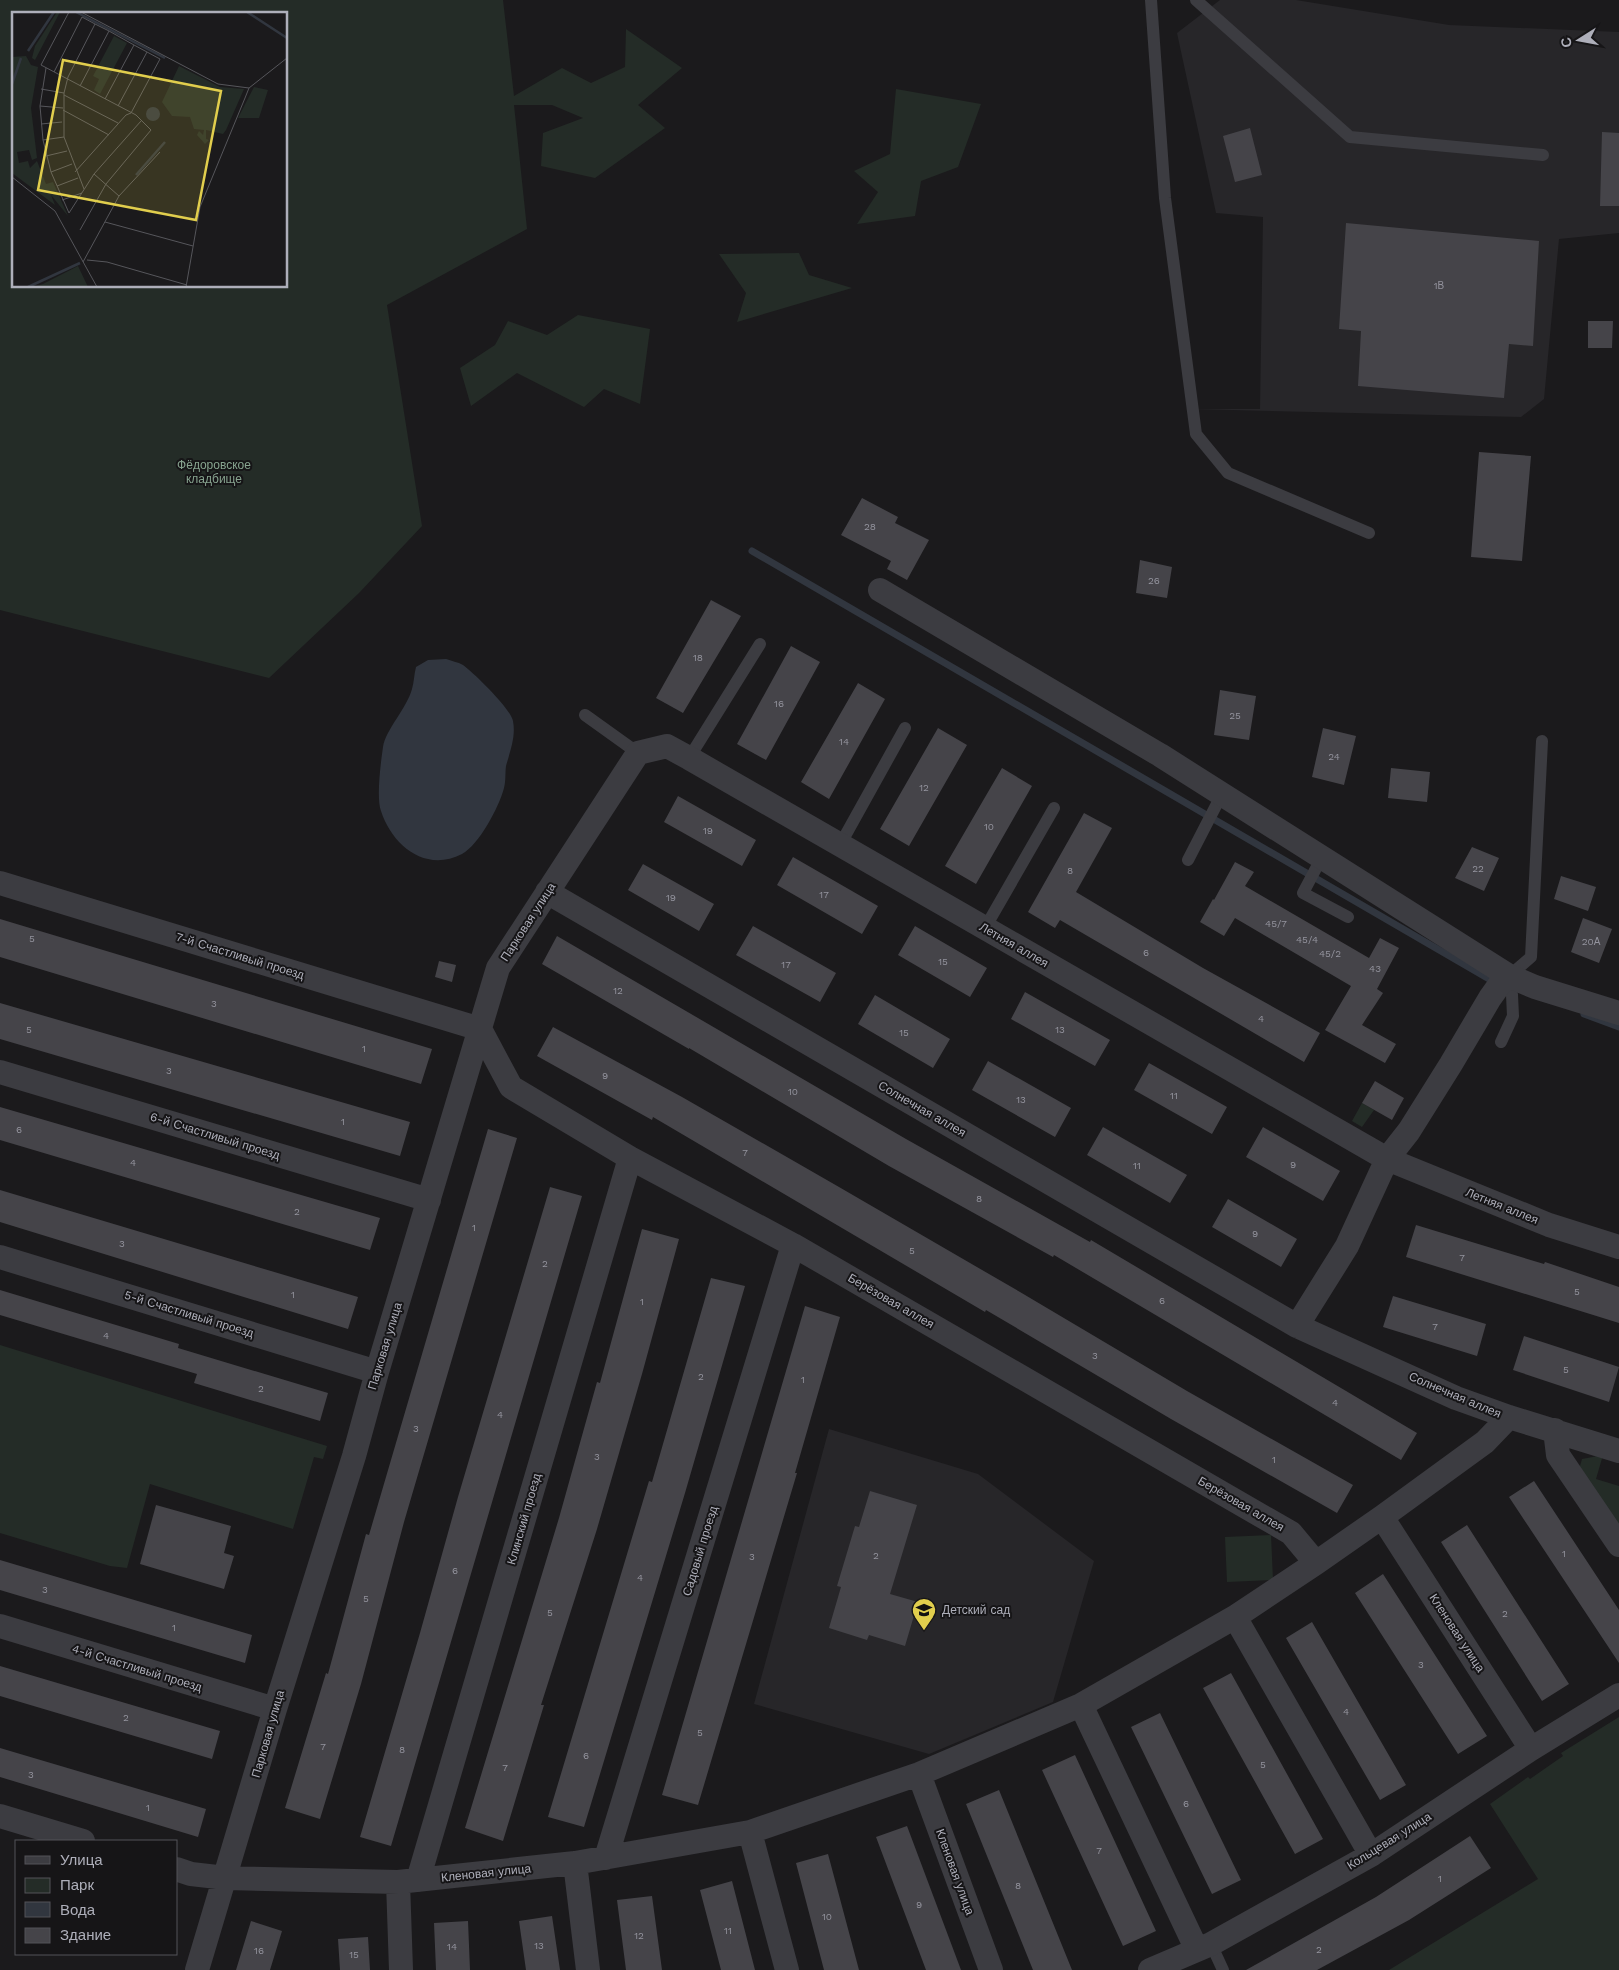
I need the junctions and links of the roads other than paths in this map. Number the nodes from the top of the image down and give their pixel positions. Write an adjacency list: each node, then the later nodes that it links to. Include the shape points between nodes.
1 (1151, 0): 4 (lane, via 1165,198 1196,434 1228,473)
2 (1196, 0): 3 (lane, via 1350,136)
3 (1543, 155)
4 (1369, 534)
5 (880, 590): 12 (street, via 1160,754)
6 (760, 644): 11 (lane)
7 (585, 715): 10 (lane)
8 (905, 728): 14 (lane)
9 (1542, 741): 21 (lane, via 1531,957)
10 (638, 753): 11 (street, Летняя аллея, via 666,746); 18 (street, Парковая улица)
11 (689, 758): 14 (street, Летняя аллея)
12 (1222, 794): 15 (street); 16 (lane)
13 (1054, 808): 20 (lane)
14 (840, 845): 20 (street, Летняя аллея)
15 (1322, 858): 19 (lane, via 1304,893); 21 (street)
16 (1188, 860)
17 (0, 883): 23 (street, 7-й Счастливый проезд)
18 (547, 892): 23 (street, Парковая улица, via 498,968); 32 (street, Солнечная аллея)
19 (1348, 918)
20 (985, 928): 27 (street, Летняя аллея)
21 (1509, 976): 22 (street); 24 (lane, via 1513,1016); 27 (street, via 1490,998 1414,1122)
22 (1619, 1013)
23 (480, 1029): 26 (street, Берёзовая аллея, via 511,1087); 28 (street, Парковая улица)
24 (1501, 1042)
25 (0, 1072): 28 (street, 6-й Счастливый проезд)
26 (630, 1158): 29 (street, Берёзовая аллея); 55 (street, Клинский проезд)
27 (1387, 1159): 30 (street, Летняя аллея, via 1549,1225); 32 (street, via 1347,1246)
28 (429, 1200): 33 (street, Парковая улица)
29 (793, 1245): 39 (street, Берёзовая аллея, via 1291,1533); 51 (street, Садовый проезд)
30 (1619, 1247)
31 (0, 1257): 33 (street, 5-й Счастливый проезд)
32 (1297, 1326): 34 (street, Солнечная аллея, via 1456,1398)
33 (377, 1372): 44 (street, Парковая улица, via 354,1456)
34 (1509, 1418): 35 (street, Солнечная аллея); 37 (street, Кленовая улица, via 1485,1442)
35 (1555, 1430): 36 (street, Солнечная аллея); 38 (street, via 1558,1455)
36 (1619, 1451)
37 (1382, 1517): 39 (street, Кленовая улица); 45 (street, Кленовая улица)
38 (1619, 1545)
39 (1316, 1563): 40 (street, Кленовая улица)
40 (1234, 1617): 43 (street, Кленовая улица); 50 (street)
41 (0, 1626): 44 (street, 4-й Счастливый проезд)
42 (1619, 1695): 45 (street, Кольцевая улица)
43 (1081, 1705): 46 (street, Кленовая улица); 56 (street)
44 (274, 1709): 54 (street, Парковая улица)
45 (1531, 1749): 50 (street, Кольцевая улица)
46 (918, 1774): 48 (street, Кленовая улица); 61 (street, Кленовая улица)
47 (0, 1816): 49 (street)
48 (750, 1832): 51 (street, Кленовая улица); 60 (street)
49 (80, 1840)
50 (1371, 1855): 56 (street, Кольцевая улица)
51 (606, 1858): 52 (street, Кленовая улица)
52 (575, 1863): 55 (street, Кленовая улица); 59 (street)
53 (178, 1870): 54 (street, Кленовая улица)
54 (226, 1878): 55 (street, Кленовая улица); 57 (street, Парковая улица)
55 (408, 1881): 58 (street)
56 (1204, 1947): 62 (street, Кольцевая улица); 63 (lane)
57 (197, 1970)
58 (401, 1970)
59 (588, 1970)
60 (787, 1970)
61 (992, 1970)
62 (1150, 1970)
63 (1223, 1970)

